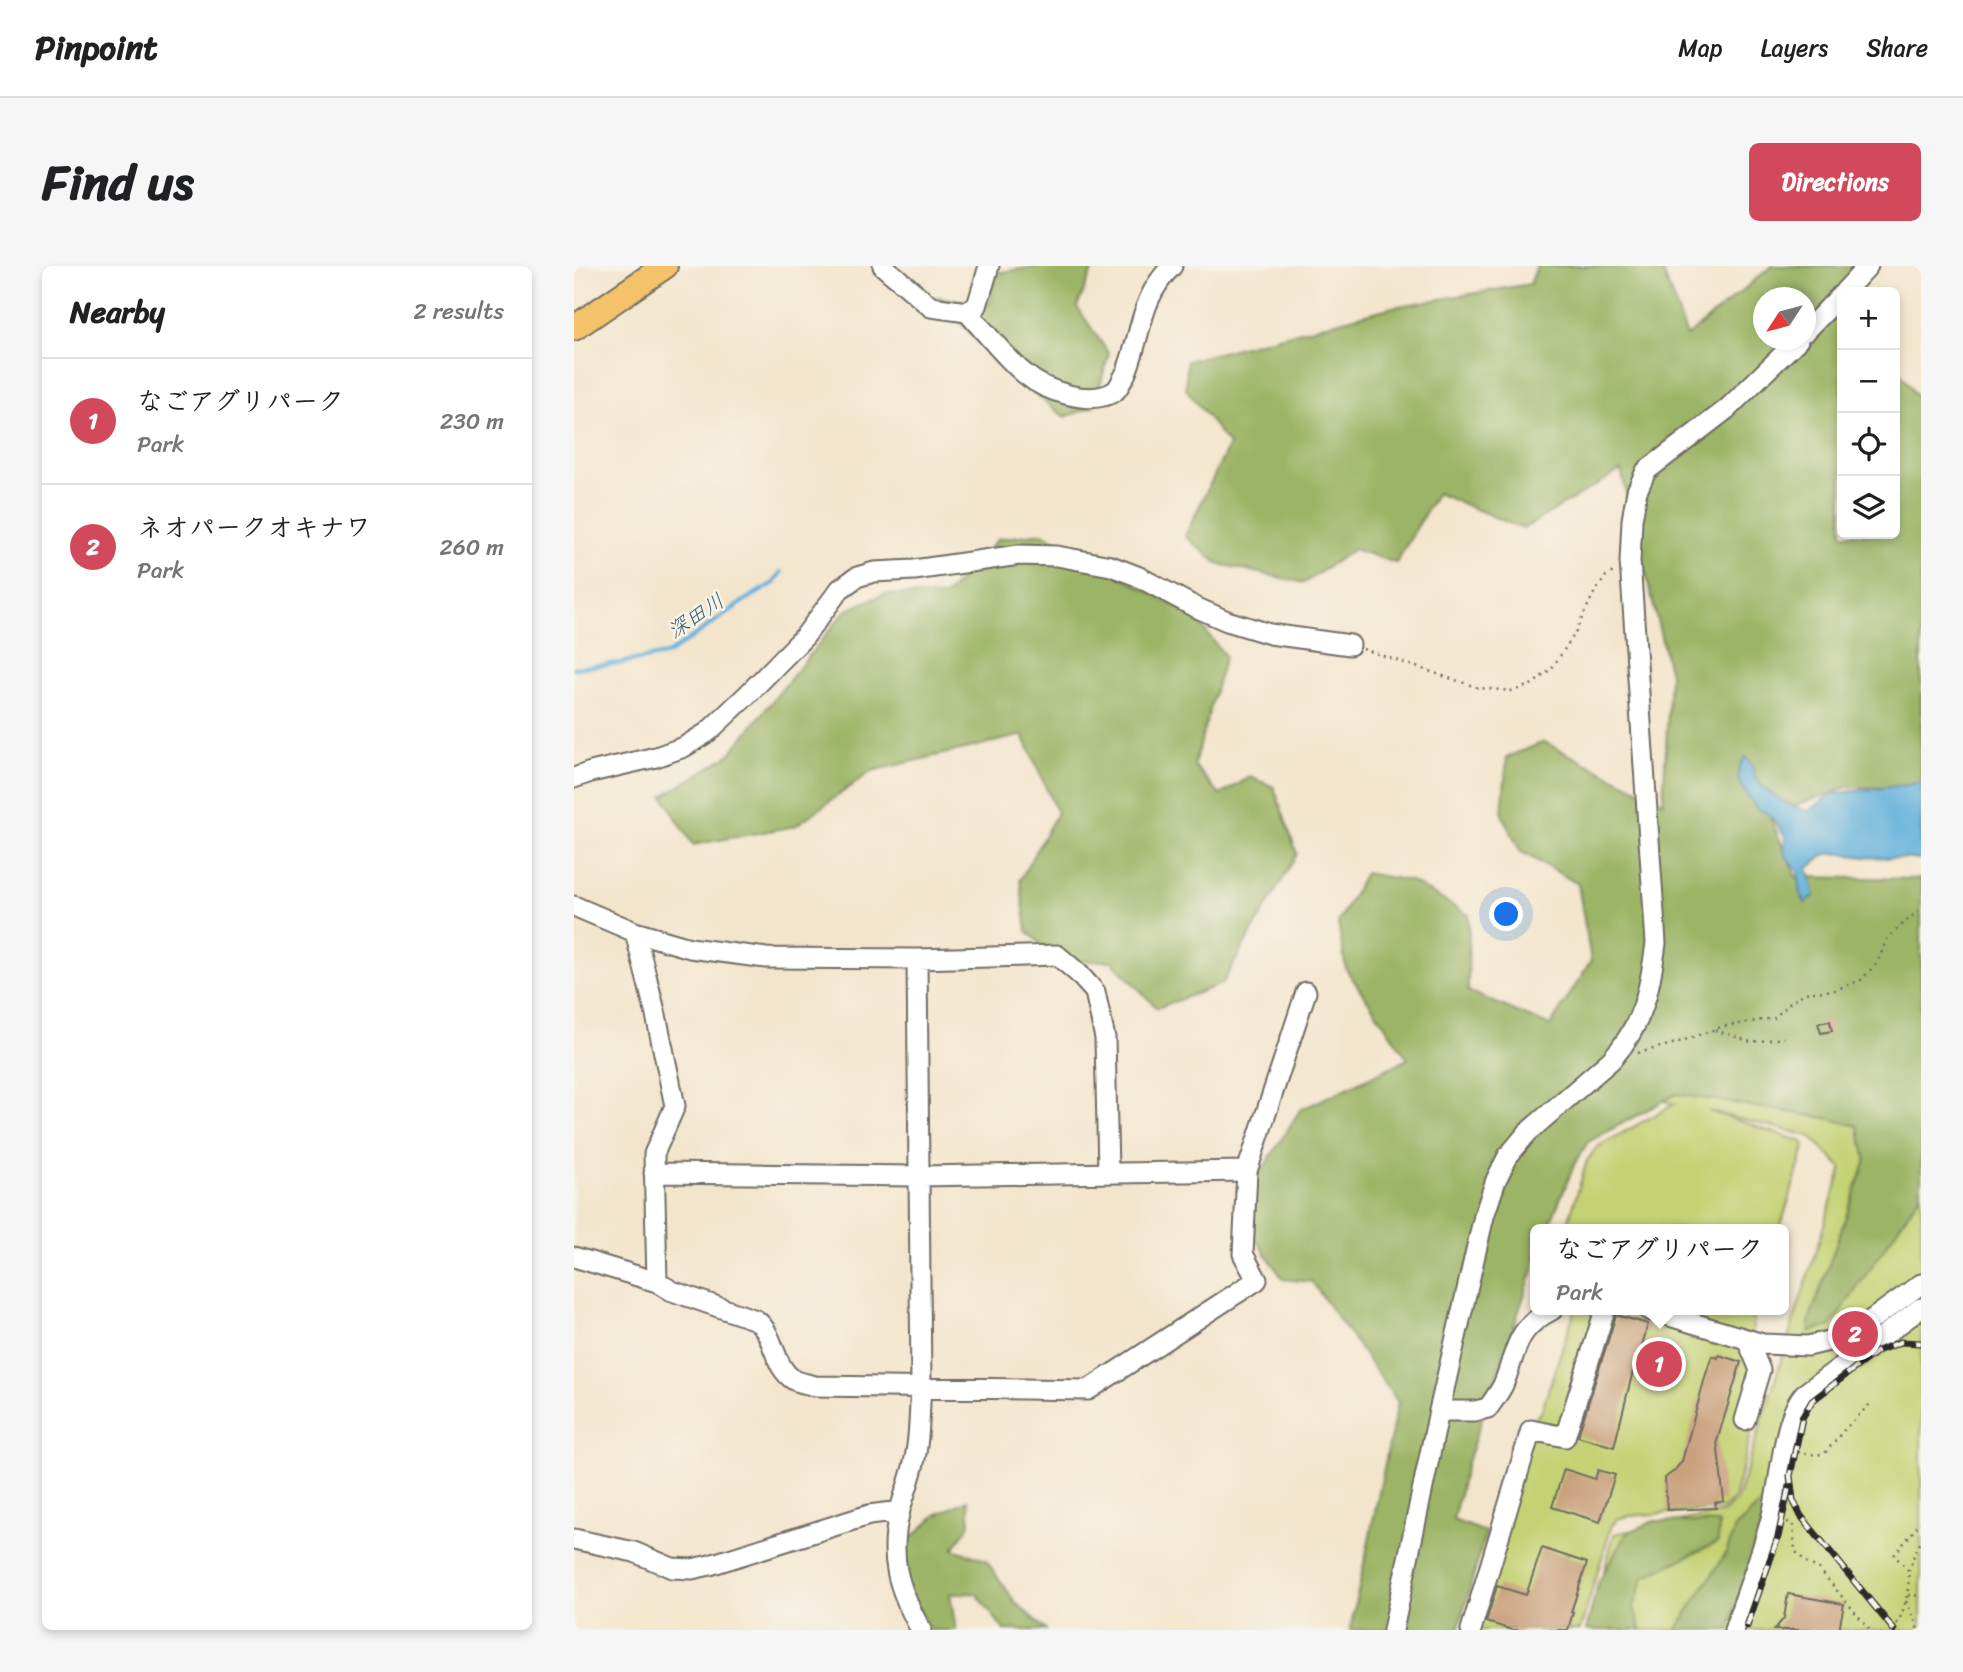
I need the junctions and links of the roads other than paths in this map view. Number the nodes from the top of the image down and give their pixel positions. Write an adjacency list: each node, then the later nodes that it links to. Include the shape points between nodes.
1 (665, 266): 10 (main road)
2 (883, 266): 8 (street, via 931,307)
3 (989, 266): 8 (street, via 977,306)
4 (1171, 266): 8 (street, via 1143,312 1117,390 1096,399 1039,384 1023,373)
5 (1868, 266): 6 (street)
6 (1849, 287)
7 (1837, 299): 9 (street)
8 (967, 312)
9 (1816, 320)
10 (574, 328)
11 (1788, 350): 31 (street, via 1727,409 1646,471 1637,491 1630,561 1656,943 1652,976 1644,1007 1622,1048 1528,1132 1496,1180)
12 (1350, 645): 13 (street, via 1270,634 1227,621 1111,566 1057,556 1019,555 874,572 841,589 804,636 708,732 684,747)
13 (574, 778)
14 (574, 906): 15 (street)
15 (635, 932): 16 (street, via 690,948 766,958); 20 (street, via 675,1106 654,1154)
16 (917, 959): 19 (street, via 1056,955 1079,973 1095,992 1105,1038); 21 (street)
17 (1306, 992): 18 (street)
18 (1247, 1171): 19 (street); 30 (street, via 1243,1254 1257,1280 1088,1390)
19 (1108, 1172): 21 (street)
20 (654, 1173): 21 (street); 23 (street)
21 (918, 1176): 30 (street)
22 (574, 1257): 23 (street)
23 (657, 1282): 30 (street, via 756,1320 764,1326 780,1366 794,1380 815,1386)
24 (1921, 1284): 29 (street, via 1849,1336 1808,1346)
25 (1921, 1308): 38 (street, via 1798,1401 1790,1419 1771,1520)
26 (1544, 1315): 31 (street, via 1517,1339 1502,1386 1488,1408)
27 (1603, 1315): 37 (street, via 1565,1437 1531,1430)
28 (1666, 1315): 29 (street)
29 (1746, 1339): 32 (street, via 1760,1370)
30 (920, 1387): 33 (street, via 916,1456)
31 (1439, 1411): 36 (street)
32 (1745, 1420)
33 (900, 1511): 34 (street, via 869,1514 692,1569 672,1568 634,1552); 35 (street, via 894,1546 898,1577)
34 (574, 1539)
35 (921, 1630)
36 (1393, 1630)
37 (1471, 1630)
38 (1734, 1630)

